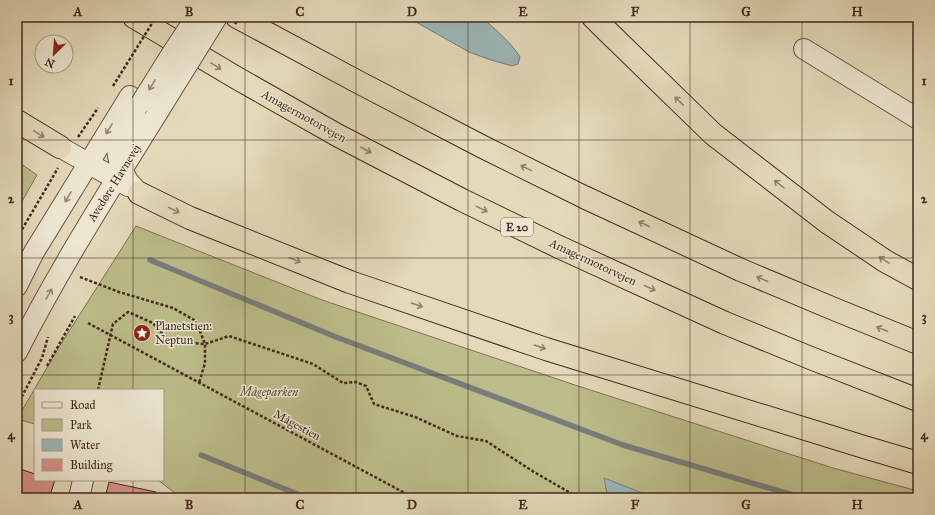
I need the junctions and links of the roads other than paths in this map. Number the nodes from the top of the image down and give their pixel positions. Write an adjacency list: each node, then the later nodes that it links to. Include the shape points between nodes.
1 (134, 17): 19 (highway, Amagermotorvejen / E 20, one-way to 19, via 330,131 462,200 725,323)
2 (179, 17): 8 (street, Avedøre Havnevej)
3 (196, 17): 8 (street, one-way to 8, bridge)
4 (217, 17): 8 (street, Avedøre Havnevej, bridge)
5 (237, 17): 17 (highway, one-way to 5, via 741,270 584,197 367,87)
6 (593, 17): 15 (highway, one-way to 6, via 885,261 827,222 713,134)
7 (804, 49): 9 (street)
8 (136, 99): 12 (street, Avedøre Havnevej, one-way to 12); 13 (street, Avedøre Havnevej)
9 (918, 119)
10 (17, 121): 11 (highway, one-way to 11)
11 (60, 147): 12 (street)
12 (88, 164): 13 (street); 16 (street, Avedøre Havnevej, one-way to 16, via 34,252)
13 (119, 175): 14 (street); 18 (street, Avedøre Havnevej, one-way to 13)
14 (139, 193): 20 (highway, one-way to 20, via 190,218 350,282 546,349)
15 (918, 279)
16 (17, 286)
17 (918, 343)
18 (17, 352)
19 (918, 400)
20 (918, 463)
21 (83, 481): 22 (street)
22 (79, 498)

